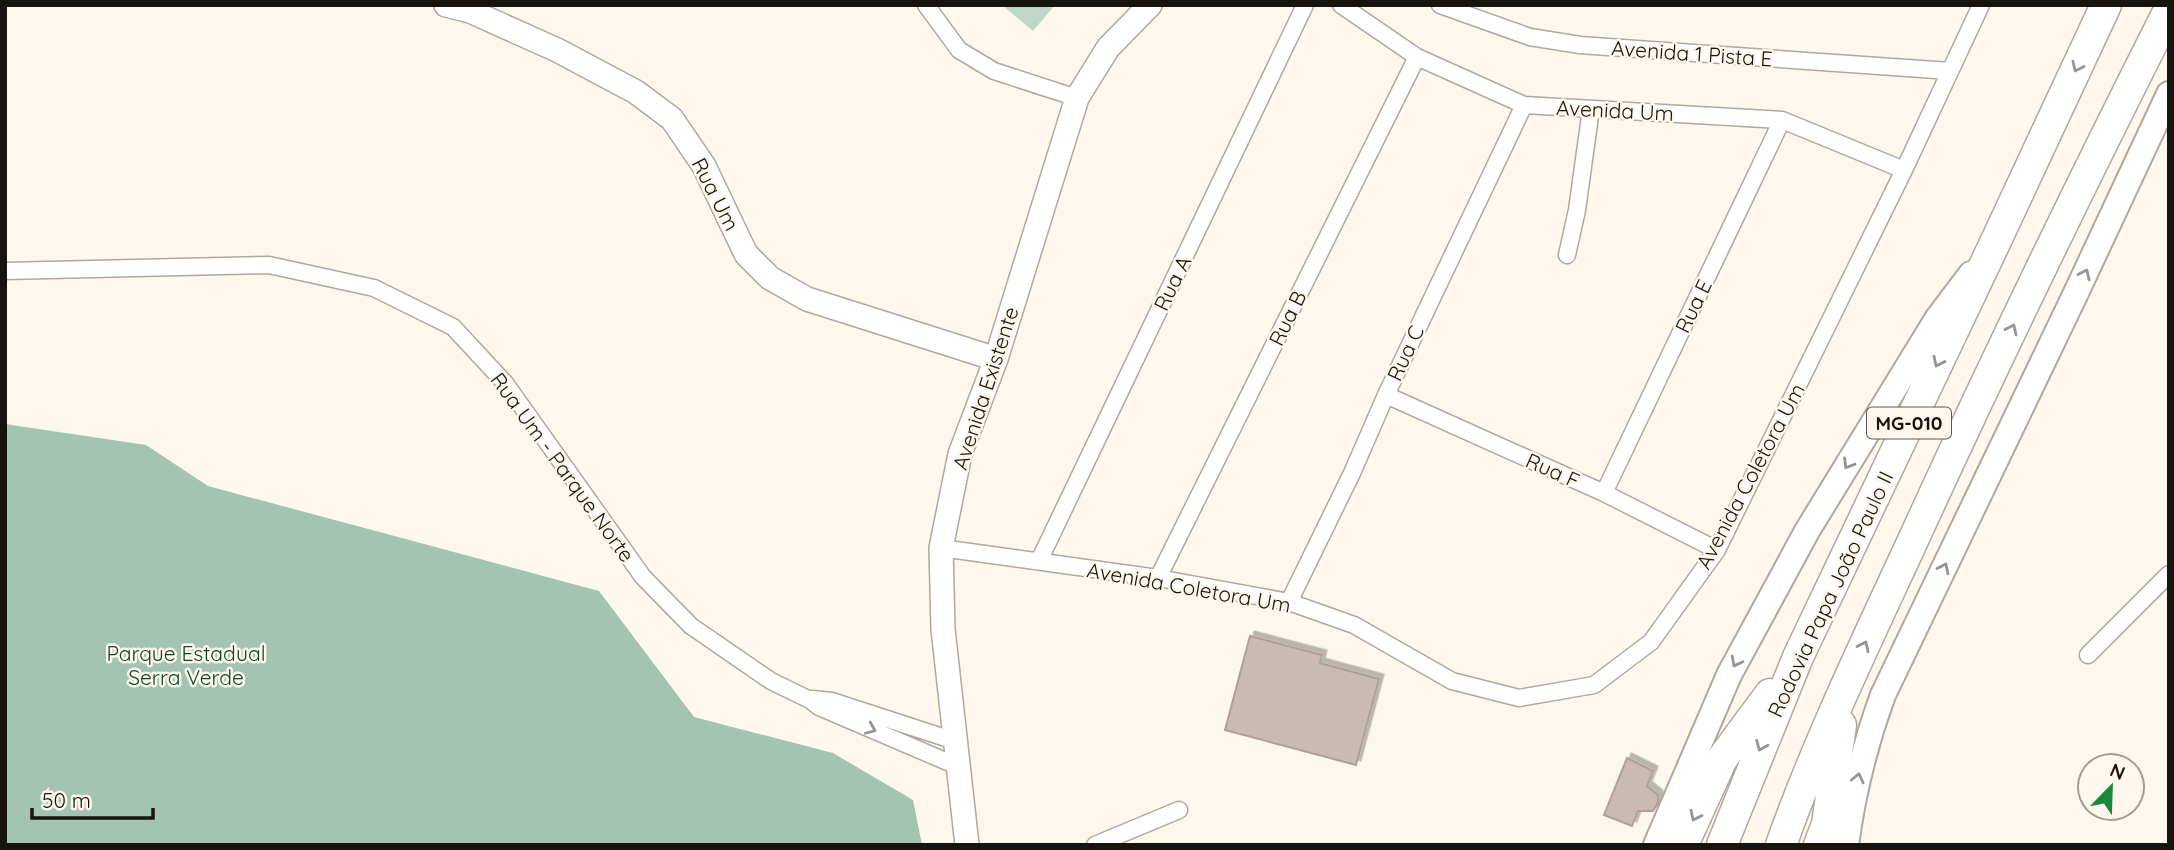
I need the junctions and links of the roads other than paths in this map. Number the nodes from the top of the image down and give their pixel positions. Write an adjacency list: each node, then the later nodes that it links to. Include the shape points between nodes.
1 (446, 5): 21 (street, Rua Um, via 557,50 636,92 672,119 704,166 746,254 770,278 807,299)
2 (926, 5): 13 (street, via 959,50 994,71)
3 (1150, 5): 13 (street, Avenida Existente, via 1108,48)
4 (1305, 5): 26 (street, Rua A)
5 (1341, 5): 10 (street, Avenida Um)
6 (1440, 5): 11 (street, Avenida 1 Pista E, via 1530,37 1580,45)
7 (1981, 5): 11 (street, Avenida Coletora Um)
8 (2106, 5): 18 (highway, Rodovia Papa João Paulo II / MG-010, one-way to 18)
9 (2169, 10): 32 (highway, MG-010, one-way to 9)
10 (1417, 57): 14 (street, Avenida Um); 28 (street, Rua B)
11 (1950, 71): 17 (street, Avenida Coletora Um)
12 (2169, 94): 44 (main road, one-way to 12, via 1867,739 1883,695)
13 (1077, 98): 21 (street, Avenida Existente)
14 (1524, 105): 15 (street, Avenida Um); 22 (street, Rua C)
15 (1591, 109): 16 (street, Avenida Um); 19 (street)
16 (1782, 120): 17 (street, Avenida Um); 23 (street, Rua E)
17 (1904, 170): 25 (street, Avenida Coletora Um)
18 (1994, 245): 31 (highway, Rodovia Papa João Paulo II / MG-010, one-way to 31); 39 (main road, one-way to 39, via 1937,319 1807,531 1729,675)
19 (1567, 255)
20 (5, 271): 33 (street, Rua Um - Parque Norte, via 270,265 374,288 453,327 505,383 643,577 691,626 771,681)
21 (996, 359): 24 (street, Avenida Existente, via 960,454)
22 (1385, 395): 23 (street, Rua F); 29 (street, Rua C)
23 (1604, 493): 25 (street, Rua F)
24 (941, 548): 26 (street, Avenida Coletora Um); 34 (street, Avenida Existente, via 943,629)
25 (1717, 550): 29 (street, Avenida Coletora Um, via 1651,642 1594,685 1519,698 1452,681 1354,625)
26 (1039, 561): 28 (street, Avenida Coletora Um)
27 (2169, 574): 30 (street)
28 (1158, 579): 29 (street, Avenida Coletora Um)
29 (1289, 602)
30 (2088, 655)
31 (1798, 657): 40 (highway, one-way to 40, via 1722,759); 41 (highway, Rodovia Papa João Paulo II / MG-010, one-way to 41)
32 (1847, 682): 42 (highway, MG-010); 43 (highway)
33 (810, 699): 34 (street, Rua Um - Parque Norte, via 832,701); 35 (street, Rua Um - Parque Norte, one-way to 35, via 819,707)
34 (956, 741): 35 (street, Avenida Existente)
35 (957, 766): 37 (street, Avenida Existente)
36 (1179, 810): 38 (street)
37 (967, 845)
38 (1096, 845)
39 (1656, 845)
40 (1683, 845)
41 (1722, 845)
42 (1781, 845)
43 (1819, 845)
44 (1846, 845)

